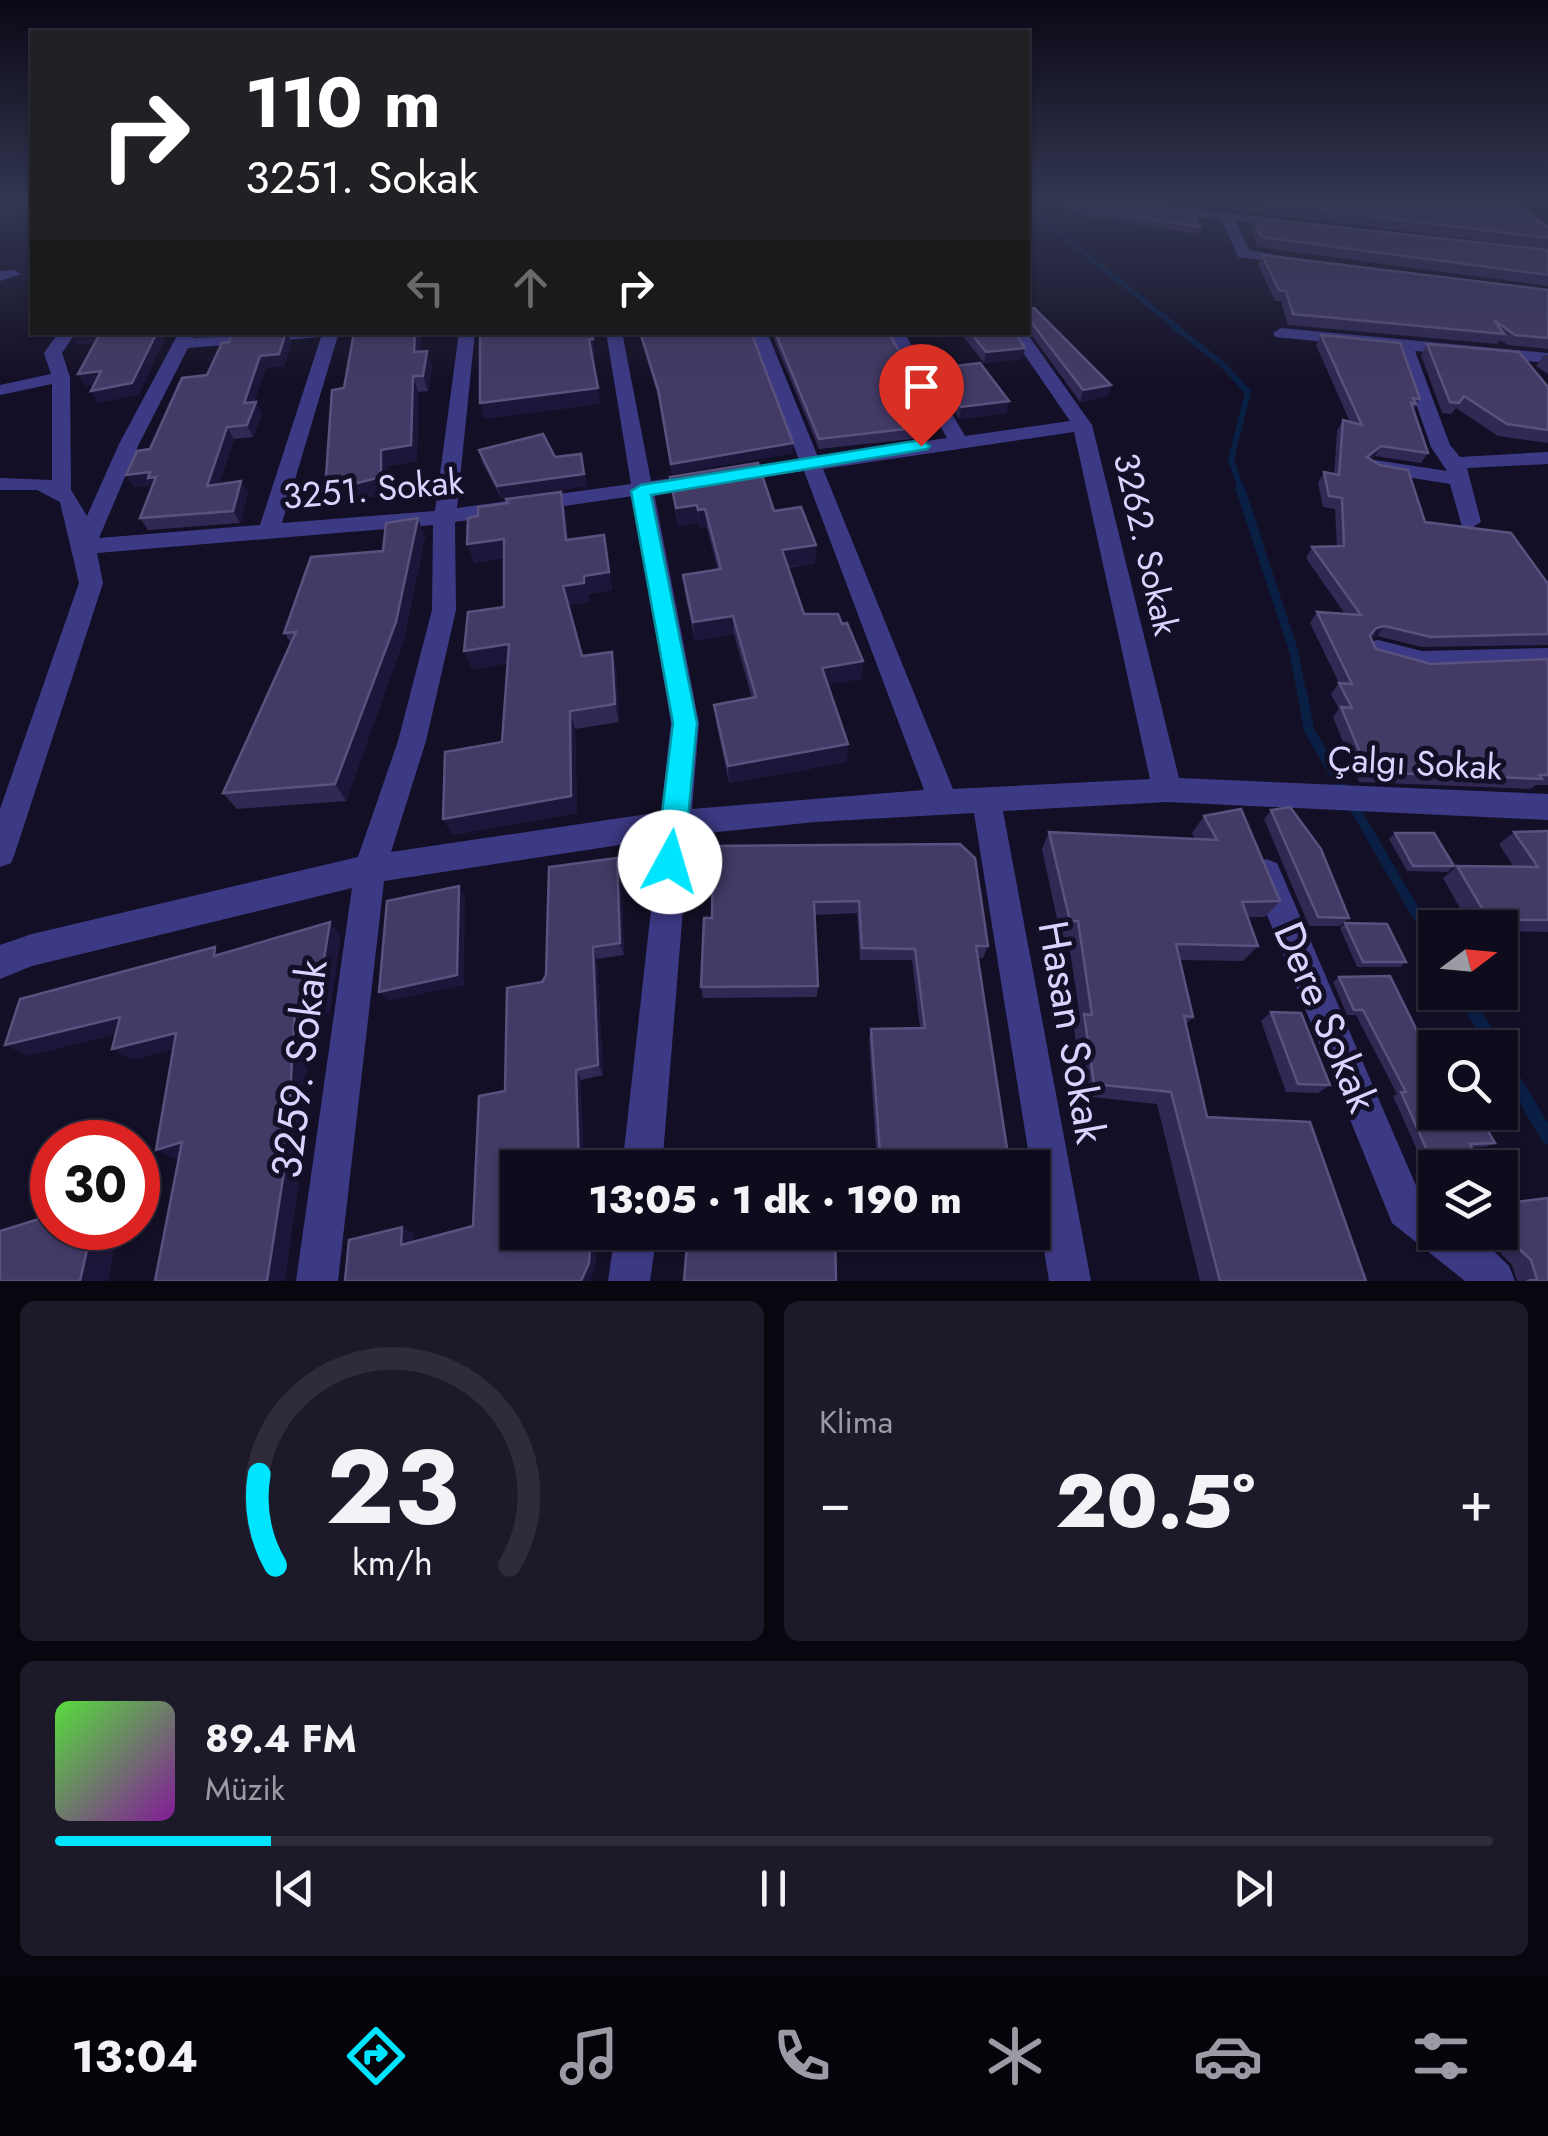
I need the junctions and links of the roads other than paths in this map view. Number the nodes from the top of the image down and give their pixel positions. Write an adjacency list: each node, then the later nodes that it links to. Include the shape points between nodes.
1 (1281, 261): 2 (street)
2 (1311, 266)
3 (1281, 332): 13 (street)
4 (66, 335): 15 (street, via 53,354)
5 (256, 335): 12 (street)
6 (327, 335): 28 (street)
7 (467, 335): 26 (street, 3259. Sokak)
8 (615, 335): 25 (street)
9 (760, 335): 20 (street)
10 (897, 335): 18 (street)
11 (1019, 335): 17 (street, 3262. Sokak)
12 (184, 338): 29 (street)
13 (1404, 345): 14 (street); 22 (street, via 1440,447)
14 (1548, 358)
15 (60, 377): 16 (street); 24 (street)
16 (0, 390)
17 (1082, 425): 18 (street, 3251. Sokak); 32 (street, 3262. Sokak)
18 (958, 440): 20 (street, 3251. Sokak)
19 (1548, 458): 22 (street)
20 (811, 462): 25 (street, 3251. Sokak); 35 (street)
21 (1374, 466): 22 (street)
22 (1457, 471): 27 (street)
23 (0, 484): 24 (street)
24 (62, 488): 29 (street, via 77,507)
25 (641, 491): 26 (street, 3251. Sokak); 37 (street, via 685,723)
26 (445, 517): 28 (street, 3251. Sokak); 39 (street, 3259. Sokak, via 444,610 412,741)
27 (1470, 522)
28 (269, 531): 29 (street, 3251. Sokak)
29 (84, 547): 38 (street, via 90,583)
30 (1378, 649): 31 (street, via 1422,661)
31 (1548, 657)
32 (1167, 790): 33 (street, Çalgı Sokak); 34 (street, Çalgı Sokak)
33 (1233, 792): 36 (street, Çalgı Sokak); 42 (street, Dere Sokak, via 1406,1209)
34 (986, 798): 35 (street, Çalgı Sokak); 47 (street, Hasan Sokak)
35 (944, 803): 37 (street, Çalgı Sokak)
36 (1548, 807)
37 (673, 824): 39 (street, Çalgı Sokak); 41 (street)
38 (0, 853)
39 (370, 870): 40 (street, Çalgı Sokak); 45 (street, 3259. Sokak)
40 (0, 962)
41 (644, 1150)
42 (1418, 1218)
43 (633, 1250): 46 (street)
44 (1459, 1250): 48 (street, Dere Sokak)
45 (317, 1281)
46 (628, 1281)
47 (1070, 1281)
48 (1494, 1281)

